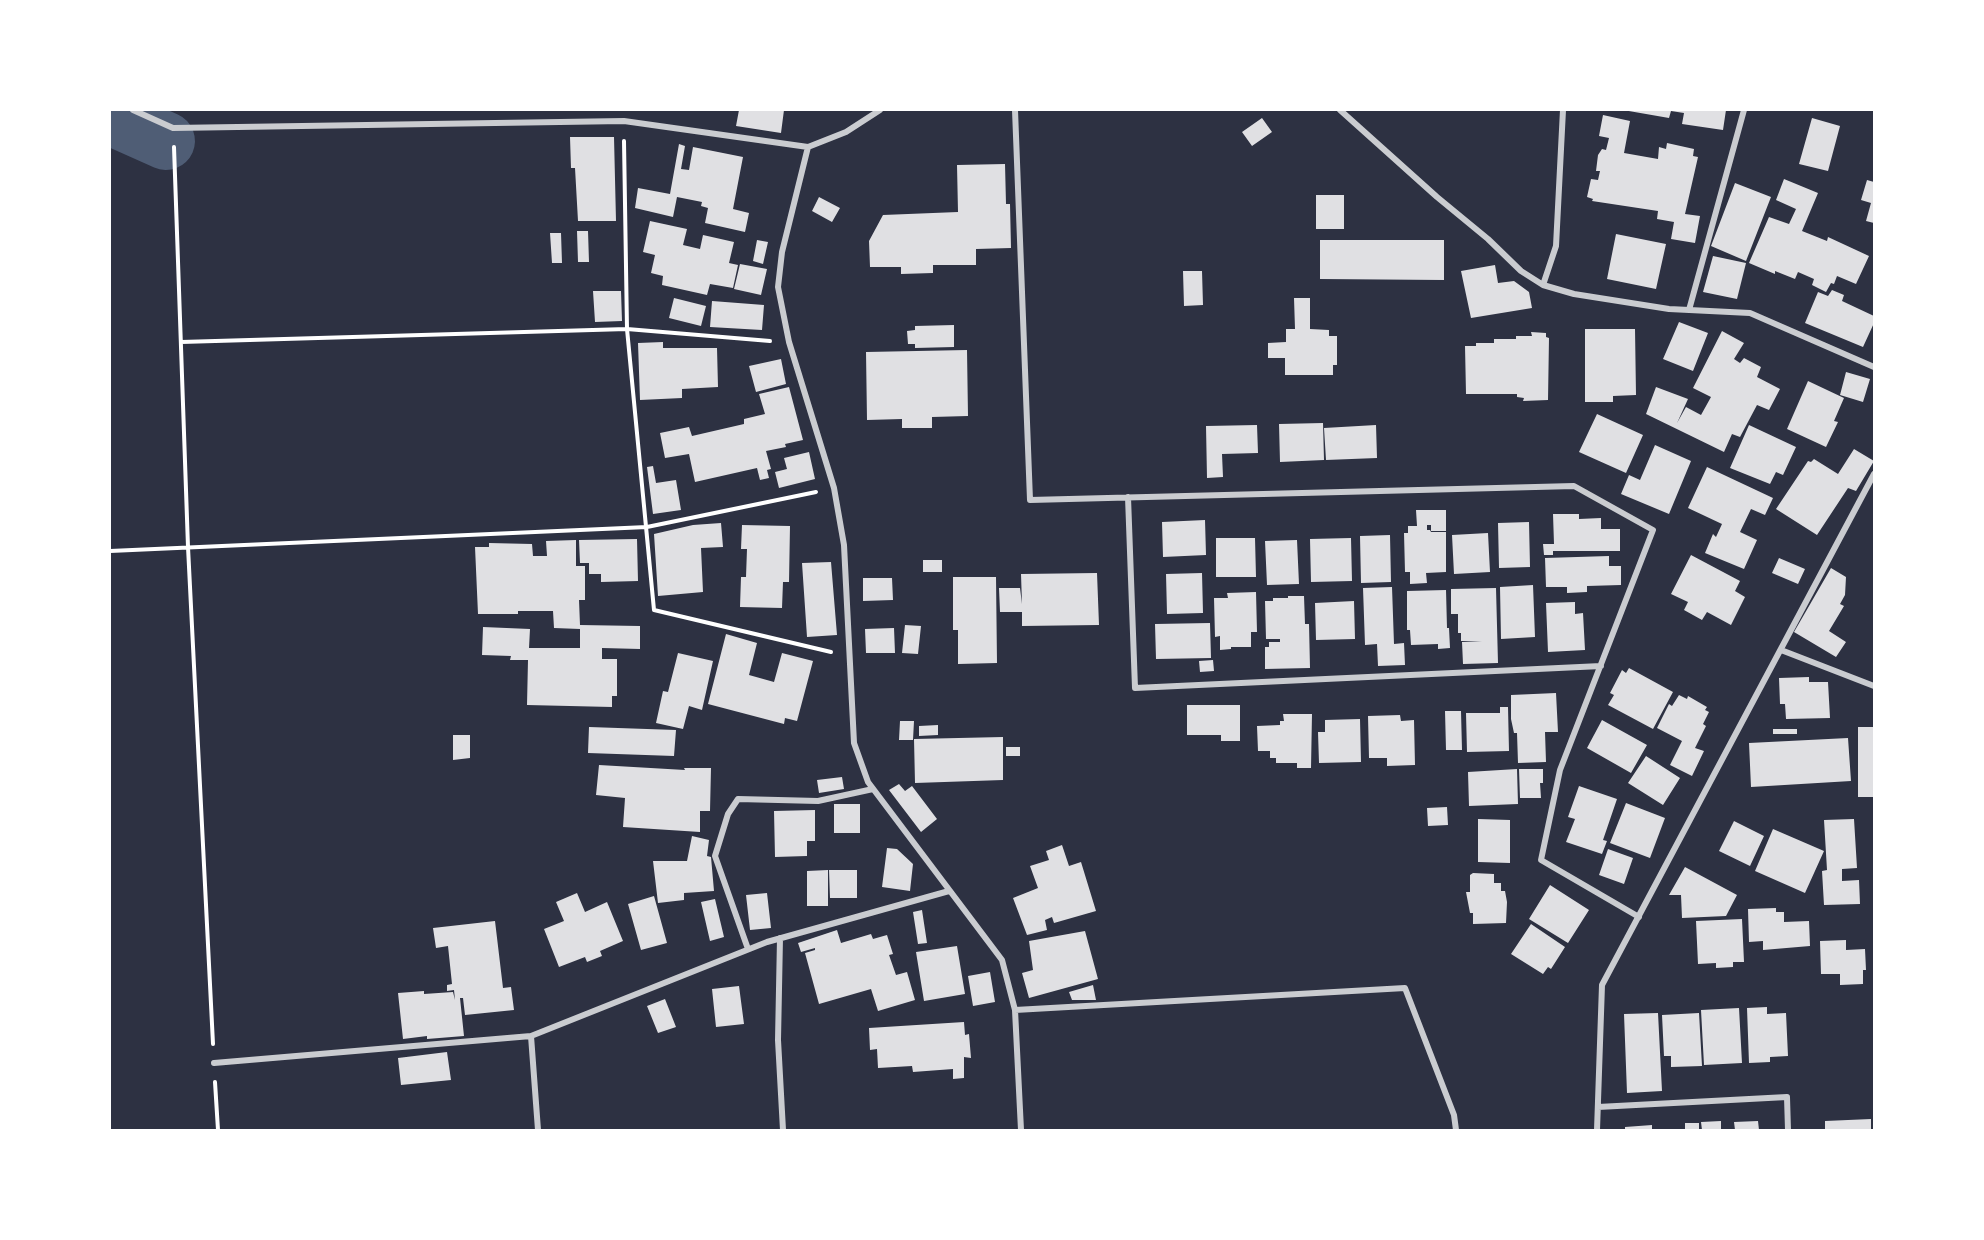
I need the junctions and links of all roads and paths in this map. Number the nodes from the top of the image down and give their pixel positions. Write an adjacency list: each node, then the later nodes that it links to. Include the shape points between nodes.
1 (133, 110): 8 (street)
2 (880, 110): 9 (street, via 846,132)
3 (1015, 110): 18 (street, via 1030,500)
4 (1340, 110): 10 (street, via 1521,271)
5 (1563, 110): 10 (street, via 1556,246)
6 (1744, 110): 11 (street)
7 (624, 121): 8 (street); 9 (street); 12 (path)
8 (173, 128): 13 (path)
9 (808, 147): 14 (street, via 780,264 778,287)
10 (1544, 285): 11 (street, via 1574,294)
11 (1689, 310): 15 (street, via 1750,313)
12 (627, 329): 13 (path); 14 (path); 19 (path)
13 (180, 342): 20 (path)
14 (789, 342): 17 (street)
15 (1875, 367)
16 (1875, 474): 22 (street)
17 (834, 488): 19 (path); 23 (street, via 844,545)
18 (1128, 497): 24 (street, via 1135,688); 24 (street, via 1574,486 1653,530)
19 (647, 527): 20 (path); 23 (path, via 654,610)
20 (188, 547): 21 (path); 33 (path)
21 (110, 551)
22 (1781, 650): 25 (street); 28 (street)
23 (850, 656): 26 (street, via 854,743)
24 (1601, 666): 28 (street, via 1560,770 1541,860)
25 (1875, 686)
26 (873, 789): 27 (street); 30 (street, via 818,801 738,799 728,814 715,856)
27 (949, 891): 29 (street); 31 (street, via 1002,960)
28 (1639, 917): 34 (street, via 1602,985)
29 (780, 938): 30 (street); 37 (street, via 778,1040)
30 (748, 949): 32 (street)
31 (1015, 1010): 38 (street); 39 (street, via 1405,988 1454,1115)
32 (531, 1036): 33 (street); 36 (street)
33 (214, 1062): 35 (path)
34 (1598, 1107): 40 (street); 41 (street, via 1787,1097)
35 (218, 1131)
36 (538, 1131)
37 (783, 1131)
38 (1021, 1131)
39 (1456, 1131)
40 (1597, 1131)
41 (1788, 1131)

